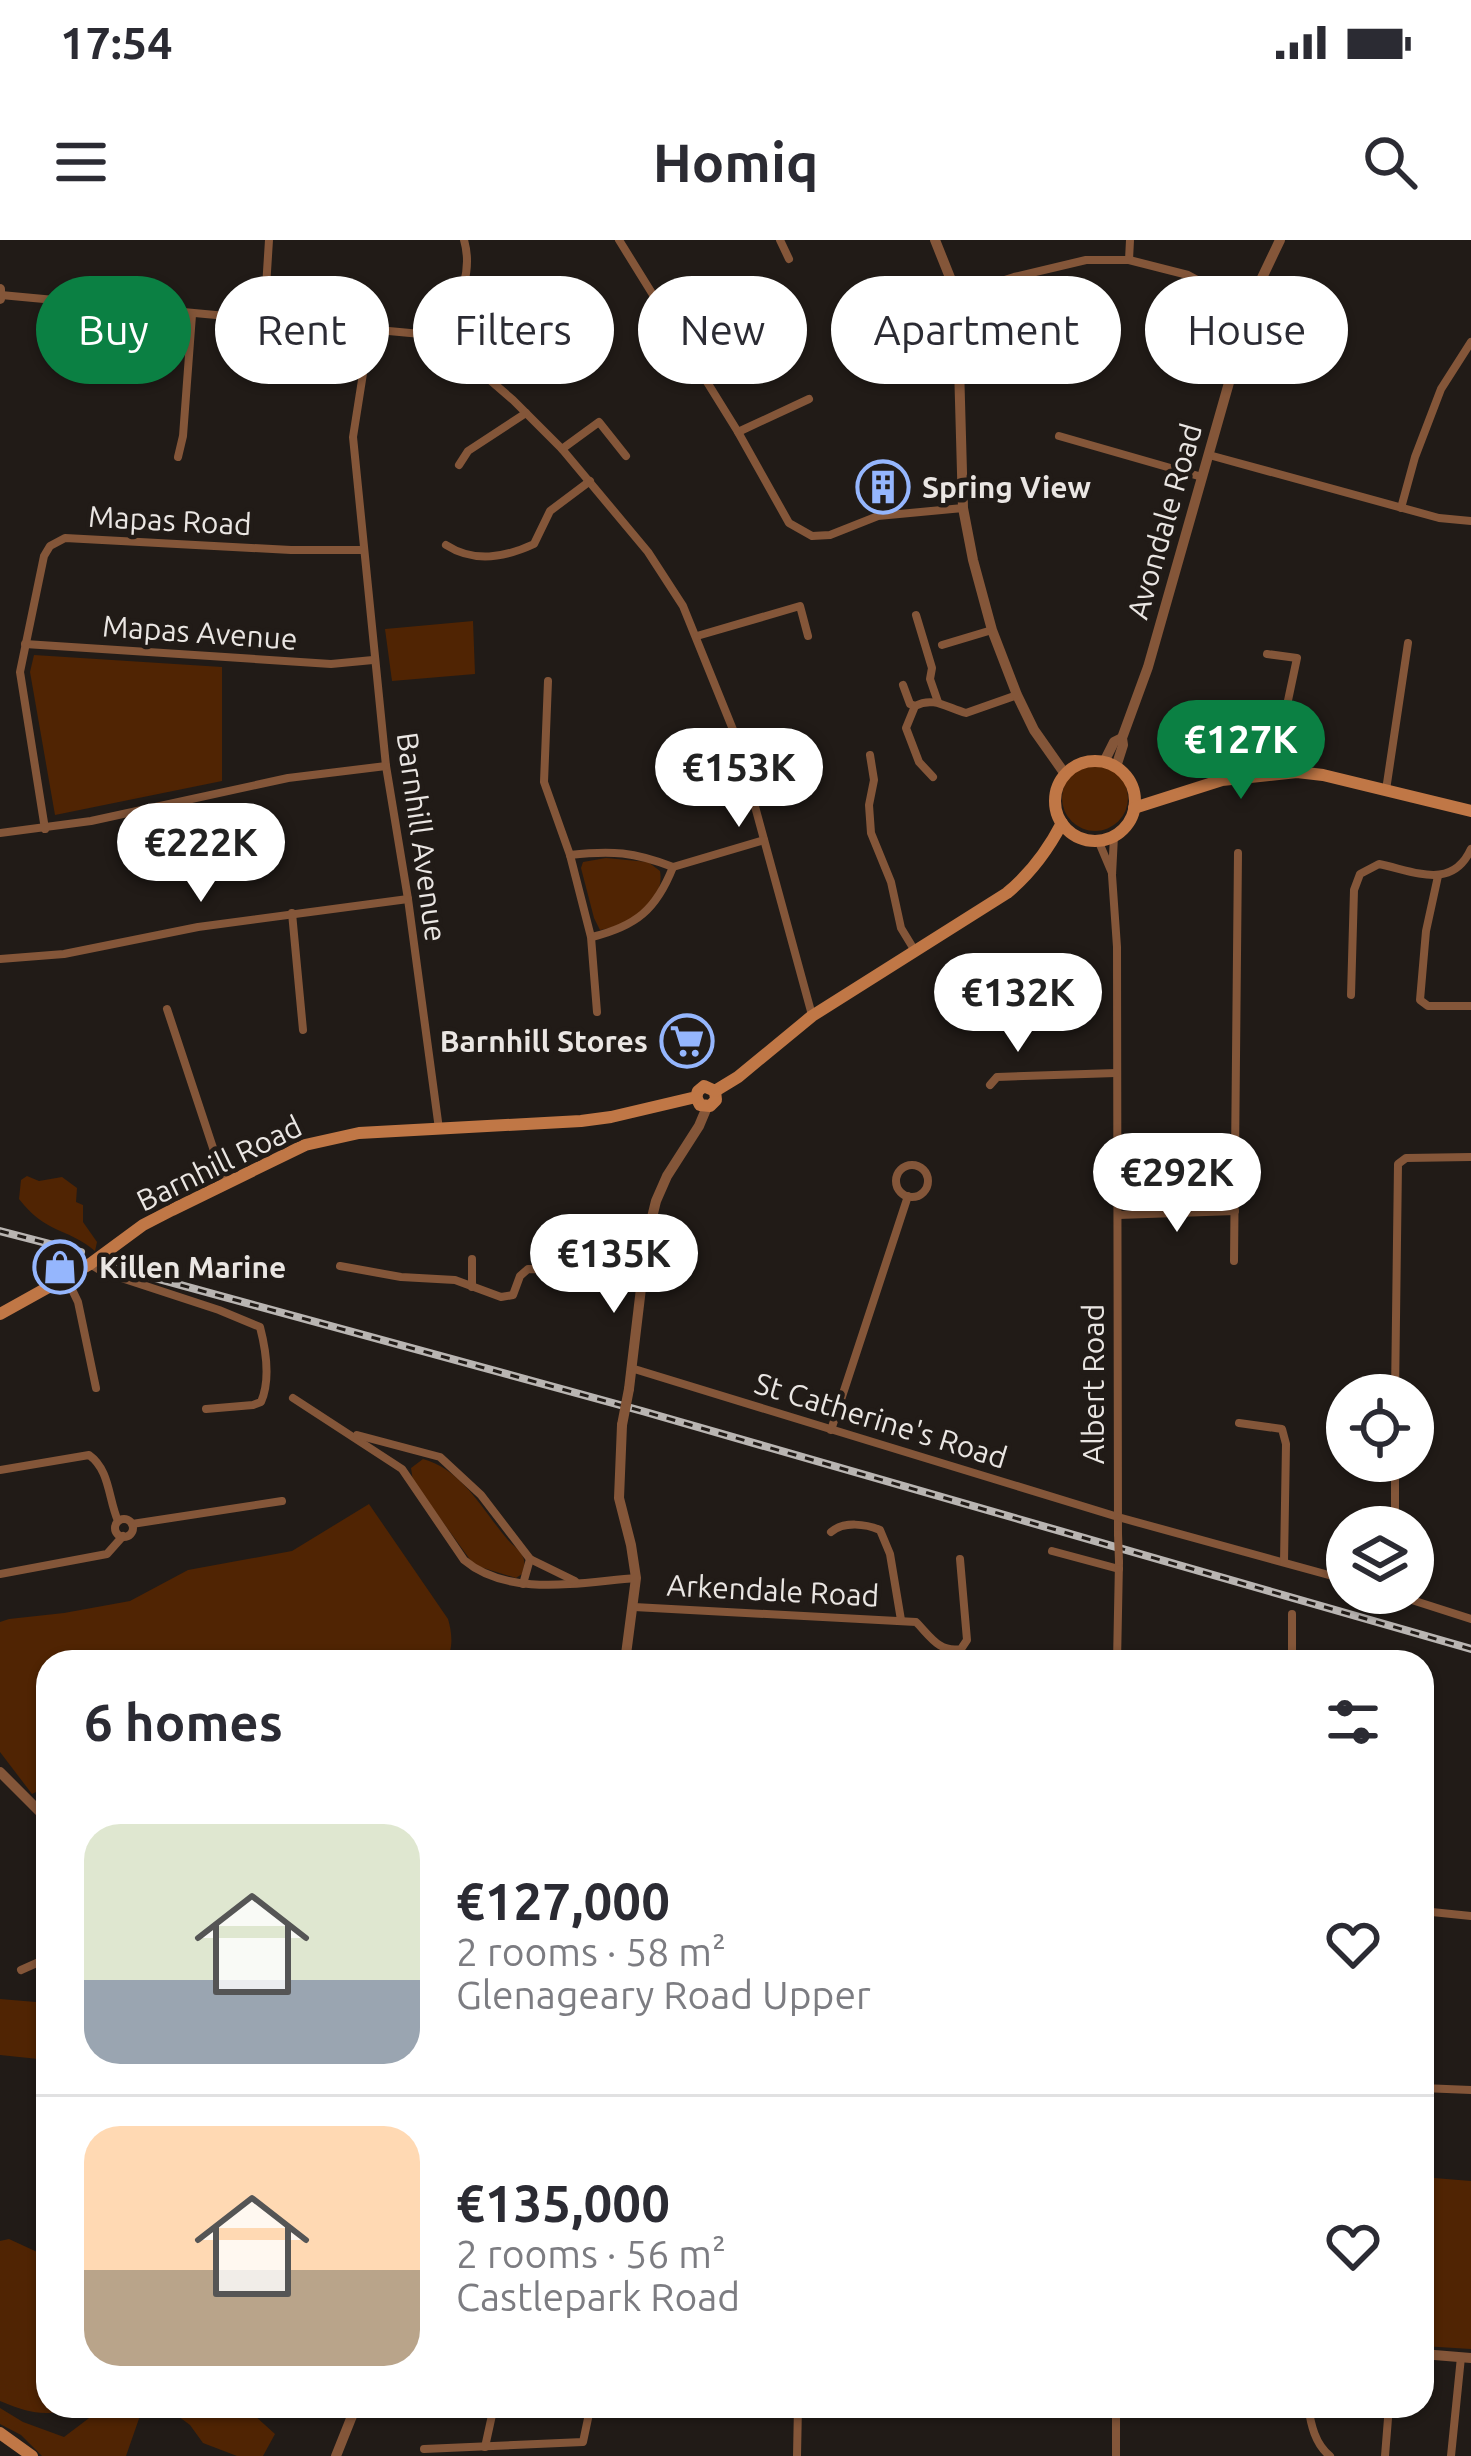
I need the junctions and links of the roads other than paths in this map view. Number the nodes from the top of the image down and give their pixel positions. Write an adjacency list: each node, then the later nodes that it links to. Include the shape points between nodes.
1 (269, 240): 10 (street)
2 (464, 240): 11 (street)
3 (619, 240): 26 (street)
4 (780, 240): 8 (street)
5 (935, 240): 12 (street)
6 (1130, 240): 9 (street)
7 (1280, 240): 15 (street, Avondale Road)
8 (789, 259)
9 (1129, 260): 13 (street, via 1086,260); 14 (street)
10 (266, 276)
11 (467, 276)
12 (949, 276)
13 (1019, 276)
14 (1190, 276)
15 (1262, 276)
16 (0, 294): 17 (street)
17 (192, 315): 18 (street); 31 (street)
18 (215, 316)
19 (1471, 342): 36 (street, via 1441,389)
20 (361, 384): 39 (street, Barnhill Avenue, via 352,437)
21 (493, 384): 25 (street)
22 (960, 384): 35 (street)
23 (1227, 384): 29 (street, Avondale Road)
24 (809, 399): 26 (street)
25 (526, 413): 28 (street); 32 (street)
26 (738, 433): 35 (street, via 789,523 812,536 878,516)
27 (1059, 436): 33 (street)
28 (562, 448): 30 (street, via 599,422); 34 (street)
29 (1209, 455): 33 (street, Avondale Road); 36 (street)
30 (626, 456)
31 (178, 458)
32 (459, 465)
33 (1202, 477): 55 (street, Avondale Road, via 1148,667)
34 (590, 481): 38 (street, via 550,511 534,544 522,550 477,558); 42 (street, via 668,579)
35 (963, 508): 41 (street)
36 (1401, 508): 37 (street)
37 (1471, 521)
38 (446, 544)
39 (363, 550): 45 (street, Mapas Road, via 59,540 44,556); 48 (street, Barnhill Avenue)
40 (916, 615): 52 (street)
41 (992, 630): 46 (street); 51 (street)
42 (698, 636): 43 (street, via 800,606); 67 (street)
43 (808, 637)
44 (1408, 643): 60 (street)
45 (25, 644): 48 (street, Mapas Avenue); 63 (street, Mapas Road, via 20,672)
46 (942, 645)
47 (1267, 654): 58 (street, via 1297,658)
48 (374, 660): 56 (street, Barnhill Avenue)
49 (548, 681): 71 (street, via 544,782)
50 (903, 686): 53 (street)
51 (1017, 695): 52 (street, via 966,713); 57 (street)
52 (938, 702): 53 (street)
53 (915, 706): 59 (street, via 906,728)
54 (870, 755): 78 (street, via 869,822)
55 (1110, 764): 57 (main road, via 1088,761); 61 (main road, via 1129,780)
56 (386, 766): 63 (street); 75 (street, Barnhill Avenue)
57 (1065, 774): 64 (main road, via 1055,806)
58 (1269, 774): 60 (main road, via 1323,775); 61 (main road)
59 (932, 777)
60 (1386, 790): 62 (main road)
61 (1134, 801): 66 (main road)
62 (1471, 811)
63 (44, 829): 65 (street)
64 (1067, 829): 68 (main road); 78 (main road, via 1023,880)
65 (0, 833)
66 (1114, 836): 68 (main road); 73 (street, Albert Road)
67 (764, 840): 72 (street); 84 (street)
68 (1099, 840): 73 (street, Albert Road)
69 (1471, 850): 74 (street, via 1462,866)
70 (1238, 853): 93 (street)
71 (570, 855): 72 (street, via 628,852); 77 (street)
72 (673, 867): 77 (street, via 639,918)
73 (1112, 875): 86 (street, Albert Road)
74 (1438, 876): 80 (street, via 1379,864 1360,874); 81 (street, via 1420,1000)
75 (408, 899): 76 (street); 89 (street, Barnhill Avenue)
76 (292, 913): 79 (street); 85 (street)
77 (592, 937): 83 (street)
78 (915, 951): 84 (main road)
79 (0, 959)
80 (1351, 995)
81 (1471, 1006)
82 (167, 1009): 91 (street)
83 (596, 1012)
84 (812, 1016): 88 (main road, via 715,1090 716,1100)
85 (303, 1030)
86 (1117, 1073): 87 (street, via 997,1077); 94 (street, Albert Road)
87 (990, 1085)
88 (702, 1102): 89 (main road, Barnhill Road); 99 (street, via 699,1126 656,1201)
89 (440, 1129): 91 (main road, Barnhill Road, via 322,1139)
90 (1471, 1157): 104 (street, via 1406,1157 1398,1164)
91 (225, 1185): 97 (main road, Barnhill Road, via 143,1226)
92 (908, 1196): 92 (street, via 898,1175 920,1167 926,1190); 109 (street)
93 (1235, 1211): 94 (street); 96 (street)
94 (1118, 1215): 115 (street, Albert Road)
95 (472, 1259): 101 (street)
96 (1234, 1261)
97 (90, 1264): 100 (main road, Barnhill Road); 107 (street, via 260,1327 267,1376 261,1402)
98 (340, 1266): 101 (street)
99 (644, 1270): 101 (street, via 529,1269 507,1297); 103 (street)
100 (66, 1277): 102 (main road, Barnhill Road); 105 (street)
101 (472, 1287)
102 (0, 1314)
103 (632, 1368): 109 (street, St Catherine's Road); 127 (street, bridge, via 619,1498)
104 (1395, 1374)
105 (95, 1388)
106 (292, 1398): 110 (street)
107 (206, 1408)
108 (1239, 1423): 123 (street, via 1282,1429)
109 (831, 1430): 115 (street, St Catherine's Road)
110 (350, 1433): 111 (street); 112 (street)
111 (410, 1449): 112 (street); 121 (street, via 440,1457)
112 (402, 1469): 129 (street, via 464,1560)
113 (0, 1470): 116 (street, via 88,1455 104,1472)
114 (282, 1501): 117 (street)
115 (1118, 1516): 123 (street, St Catherine's Road); 124 (street, Albert Road, bridge)
116 (118, 1521): 117 (street); 119 (street)
117 (132, 1524): 119 (street)
118 (832, 1532): 134 (street, via 842,1525 880,1530)
119 (123, 1536): 125 (street, via 107,1554)
120 (1052, 1551): 124 (street)
121 (530, 1558): 128 (street); 129 (street)
122 (960, 1559): 134 (street, via 967,1640 961,1649 941,1649)
123 (1283, 1562): 126 (street, St Catherine's Road)
124 (1119, 1566): 136 (street, Albert Road)
125 (0, 1574)
126 (1326, 1574)
127 (636, 1578): 128 (street); 130 (street)
128 (577, 1582): 129 (street)
129 (523, 1584)
130 (634, 1607): 134 (street, Arkendale Road); 135 (street)
131 (1434, 1607): 133 (street)
132 (1292, 1614): 137 (street)
133 (1471, 1619)
134 (905, 1621)
135 (628, 1650)
136 (1118, 1650)
137 (1292, 1650)
138 (0, 1772): 139 (street)
139 (36, 1809)
140 (1434, 1911): 141 (street)
141 (1471, 1916)
142 (36, 1963): 143 (street)
143 (21, 1970)
144 (1434, 2088): 145 (street)
145 (1471, 2090)
146 (1434, 2355): 147 (street)
147 (1466, 2358): 164 (street)
148 (351, 2418): 159 (street)
149 (491, 2418): 156 (street)
150 (588, 2418): 156 (street, via 583,2442)
151 (798, 2418): 160 (street)
152 (1116, 2418): 161 (street)
153 (1310, 2418): 162 (street)
154 (1388, 2418): 163 (street)
155 (0, 2433): 158 (main road)
156 (485, 2446): 157 (street)
157 (424, 2449)
158 (32, 2456)
159 (336, 2456)
160 (797, 2456)
161 (1116, 2456)
162 (1330, 2456)
163 (1385, 2456)
164 (1451, 2456)

